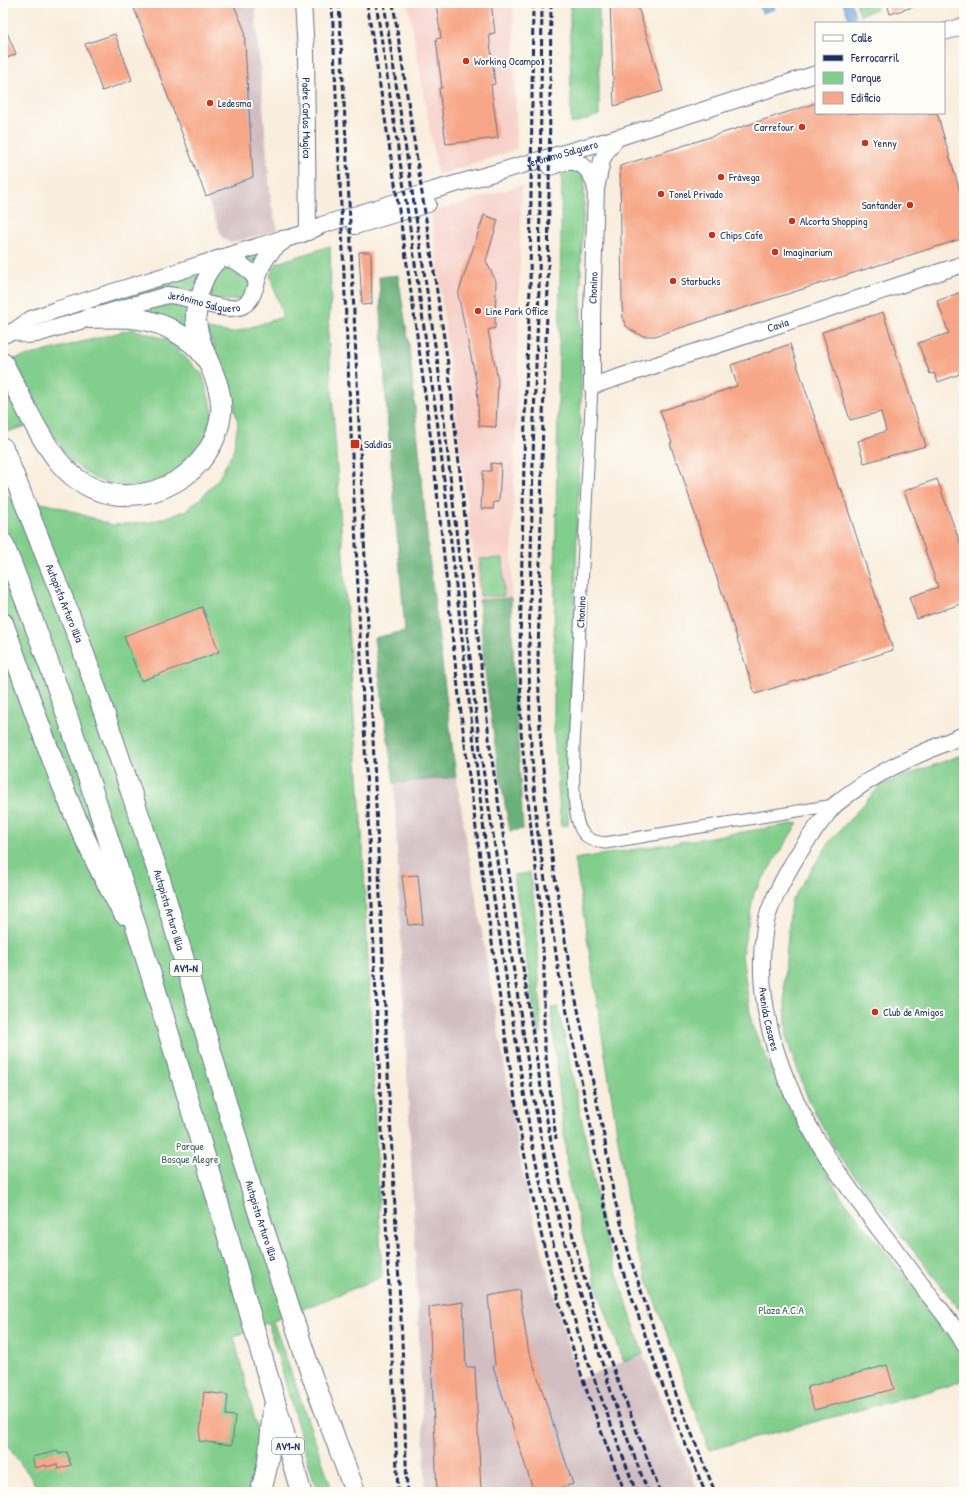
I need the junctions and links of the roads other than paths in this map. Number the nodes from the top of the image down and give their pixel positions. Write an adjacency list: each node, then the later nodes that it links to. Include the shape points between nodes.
1 (303, 3): 7 (street, Padre Carlos Mugica)
2 (964, 26): 3 (street)
3 (945, 32)
4 (815, 74): 5 (street, Jerónimo Salguero)
5 (617, 138): 6 (street, Chonino, via 602,160); 7 (street, Jerónimo Salguero, via 377,208 322,225)
6 (596, 189): 7 (street, Jerónimo Salguero, via 590,171 576,162 567,161 325,234); 17 (street, Chonino)
7 (308, 232): 8 (street, Jerónimo Salguero)
8 (288, 238): 9 (street, Jerónimo Salguero); 11 (street, Jerónimo Salguero, via 267,257)
9 (222, 258): 11 (street, via 244,266); 12 (street, via 208,273); 14 (street, Jerónimo Salguero, via 56,310 31,319)
10 (964, 264): 17 (street, Cavia)
11 (257, 280): 12 (street, Jerónimo Salguero, via 250,300 236,308)
12 (198, 300): 13 (street, Jerónimo Salguero, via 167,295); 16 (highway, via 198,332)
13 (90, 318): 14 (street, Jerónimo Salguero, via 36,334); 16 (highway, via 138,318 157,322 189,340)
14 (9, 333)
15 (3, 363): 16 (highway, via 41,436 67,470 91,487 124,496 153,492 172,484 185,476 206,453 213,441 221,414 218,383)
16 (210, 364)
17 (592, 386): 22 (street, Chonino, via 574,747 574,801 583,833 594,841 605,843)
18 (3, 448): 28 (highway, Autopista Arturo Illia / AV1-N, via 80,642 126,777 158,872 258,1211 312,1376)
19 (3, 543): 23 (highway, AV1-N, via 62,700)
20 (3, 623): 23 (highway, via 78,825 110,891)
21 (964, 735): 22 (street, Avenida Casares, via 902,761 863,784)
22 (834, 806): 24 (street, Avenida Casares, via 801,847 780,887 765,924 762,959 764,1001 771,1038 790,1090 821,1148)
23 (143, 947): 25 (highway, AV1-N)
24 (964, 1344)
25 (274, 1399): 26 (highway, via 269,1455); 27 (highway, AV1-N)
26 (260, 1492)
27 (301, 1492)
28 (355, 1492)

